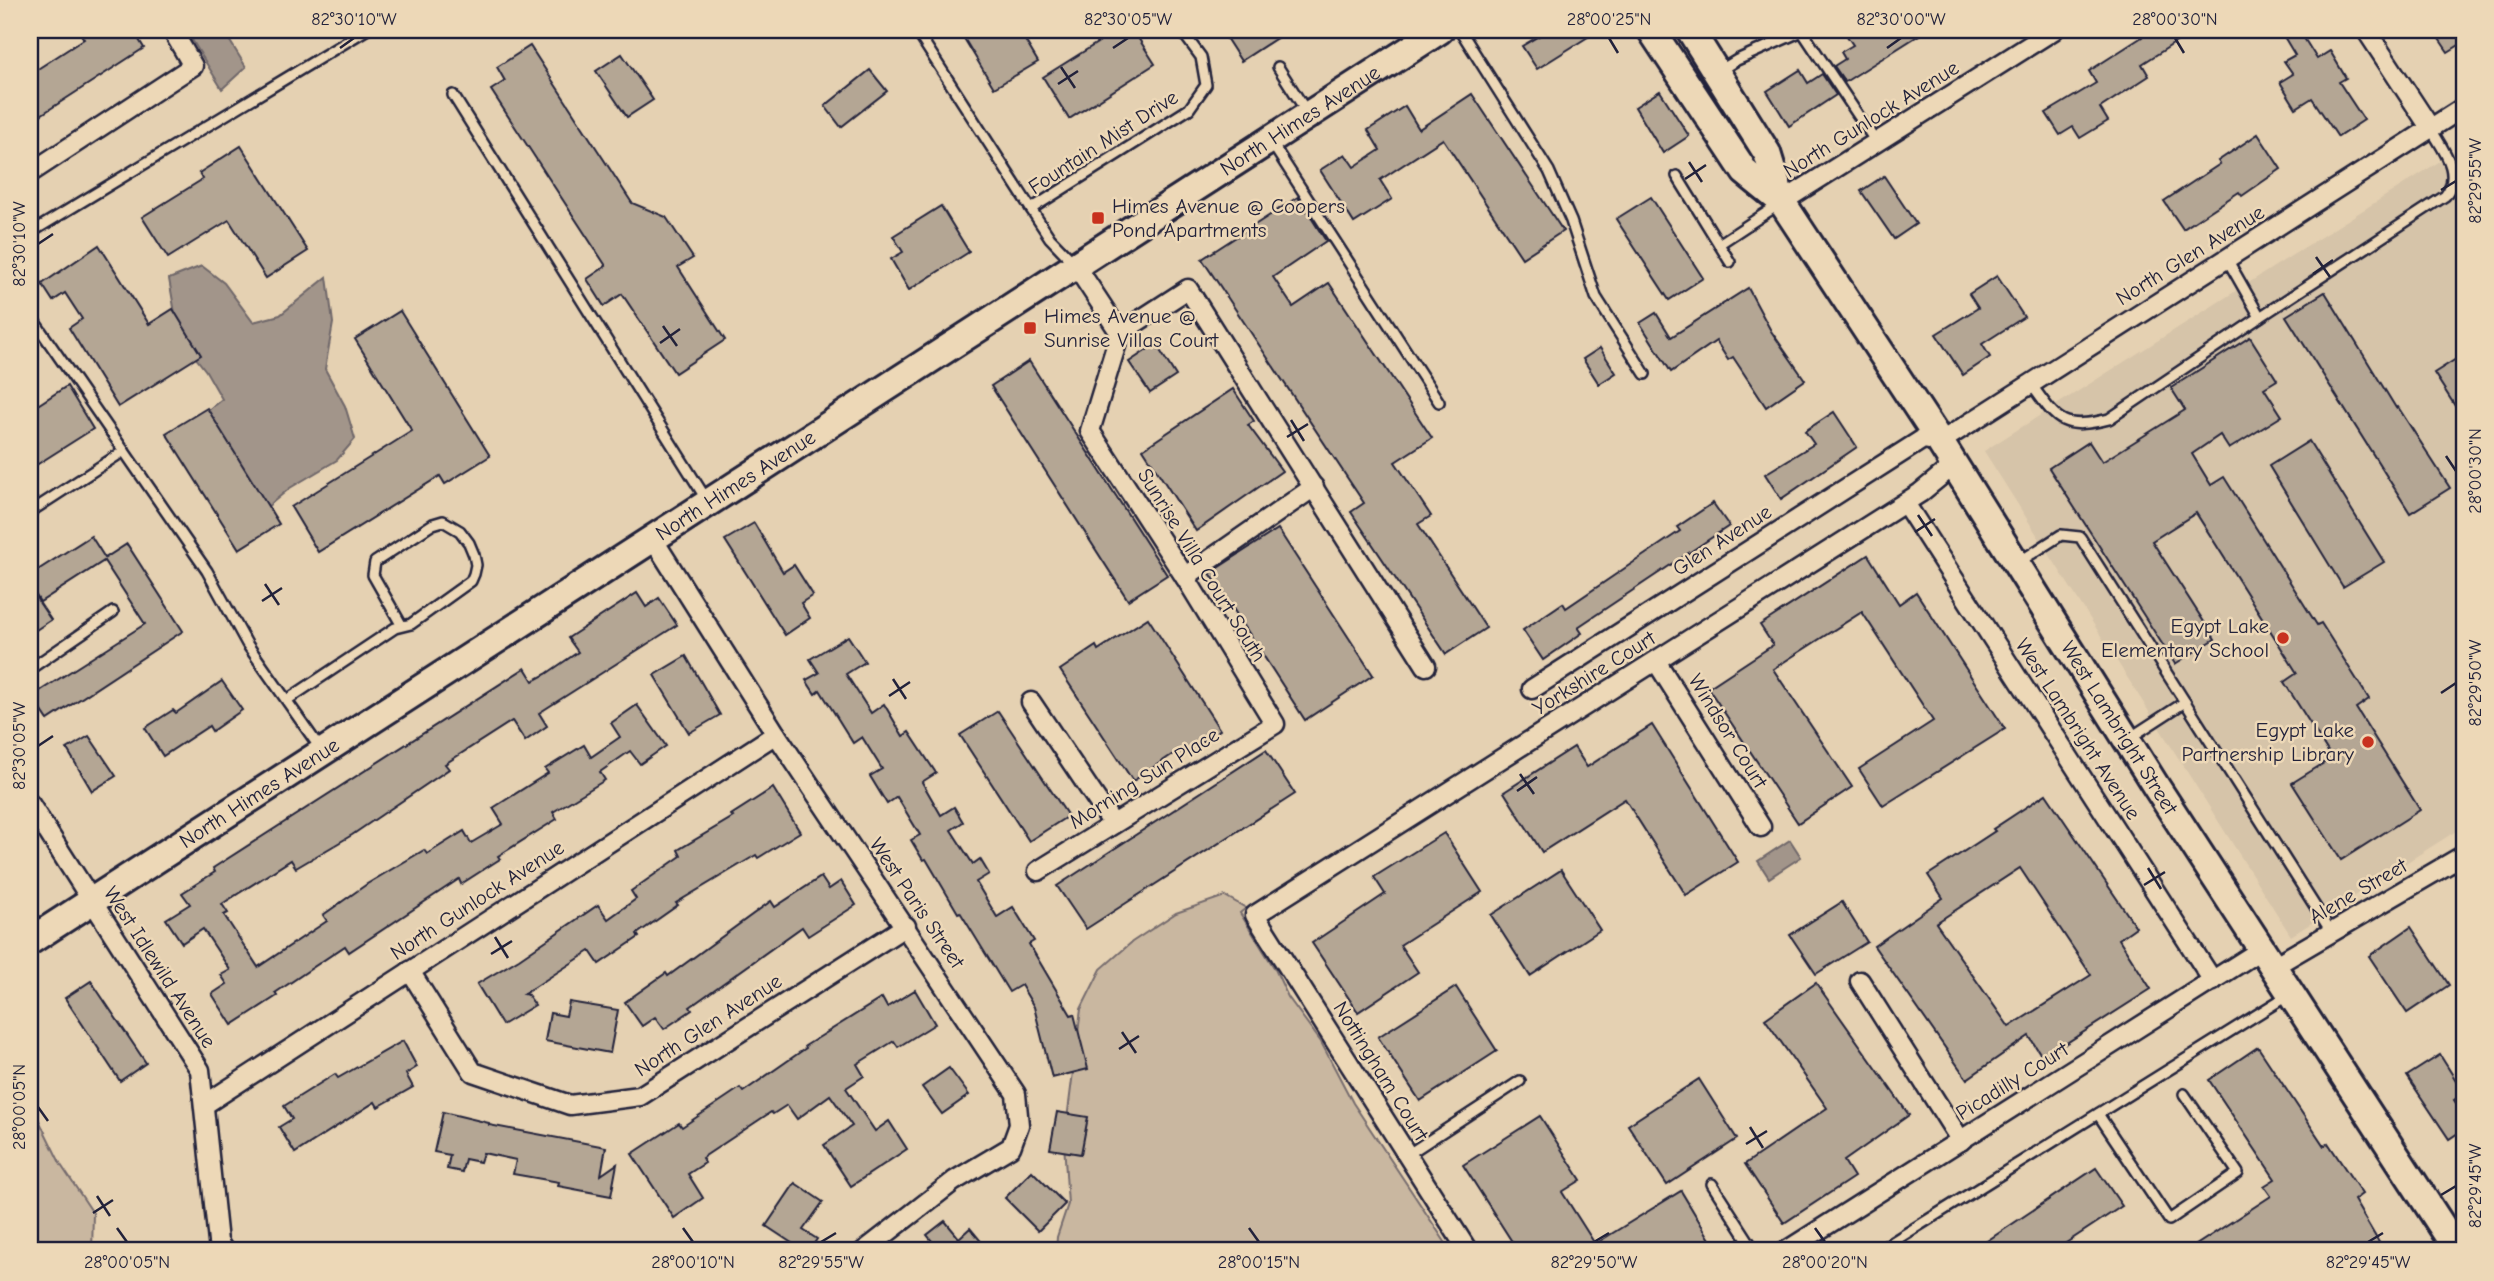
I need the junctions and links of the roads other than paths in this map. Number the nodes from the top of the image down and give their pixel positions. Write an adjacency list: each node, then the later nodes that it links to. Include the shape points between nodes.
1 (172, 30): 19 (street, via 193,65)
2 (366, 30): 23 (lane)
3 (916, 30): 22 (lane)
4 (1181, 30): 22 (lane, Fountain Mist Drive, via 1201,57 1206,85 1189,109)
5 (1440, 30): 15 (street, North Himes Avenue)
6 (1460, 30): 31 (lane, via 1549,171 1596,297)
7 (1651, 30): 21 (street, West Lambright Street, via 1745,172)
8 (1690, 30): 12 (street, West Lambright Street)
9 (2054, 30): 18 (street, North Gunlock Avenue)
10 (2366, 30): 16 (street)
11 (1278, 67): 15 (lane)
12 (1717, 73): 18 (lane, via 1802,32); 21 (street, West Lambright Street, via 1767,153)
13 (453, 95): 38 (lane)
14 (2464, 107): 16 (street, North Glen Avenue)
15 (1309, 115): 17 (street, North Himes Avenue)
16 (2431, 129): 25 (street, North Glen Avenue); 29 (lane, via 2453,172 2445,195)
17 (1270, 140): 27 (street, North Himes Avenue); 33 (lane)
18 (1877, 142): 21 (street, North Gunlock Avenue)
19 (30, 173)
20 (1677, 176): 24 (lane)
21 (1782, 202): 24 (lane); 34 (street, West Lambright Street)
22 (1031, 209): 27 (lane)
23 (30, 233)
24 (1719, 244): 26 (lane)
25 (2227, 259): 29 (lane); 32 (street, North Glen Avenue)
26 (1730, 262)
27 (1076, 266): 30 (street); 38 (street, North Himes Avenue)
28 (30, 315): 35 (lane)
29 (2260, 317): 32 (lane, via 2109,419 2084,425 2064,422)
30 (1120, 333): 37 (street, via 1188,289); 43 (street, Sunrise Villa Court South, via 1090,431)
31 (1645, 374)
32 (2031, 384): 34 (street, North Glen Avenue)
33 (1439, 402)
34 (1940, 442): 36 (street, West Lambright Street); 49 (street, Glen Avenue, via 1923,439)
35 (124, 451): 40 (lane); 50 (lane)
36 (1954, 466): 39 (street, Yorkshire Court); 42 (street, West Lambright Street)
37 (1314, 487): 43 (street); 47 (street)
38 (709, 503): 41 (street, North Himes Avenue)
39 (1905, 503): 46 (street, Yorkshire Court); 70 (street, West Lambright Avenue)
40 (30, 512)
41 (653, 539): 54 (street, West Paris Street); 56 (street, North Himes Avenue)
42 (2016, 564): 52 (lane, via 2061,535 2080,537); 55 (street, West Lambright Street)
43 (1185, 577): 53 (street, Sunrise Villa Court South)
44 (113, 612): 48 (lane)
45 (402, 626): 45 (lane, via 373,575 375,562 443,521 460,531 474,555 471,581); 50 (lane)
46 (1656, 661): 59 (street, Windsor Court); 63 (street, Yorkshire Court)
47 (1426, 666)
48 (30, 669)
49 (1532, 689)
50 (287, 700): 56 (lane)
51 (1031, 702): 58 (street)
52 (2185, 702): 55 (lane); 65 (lane)
53 (1275, 724): 58 (street, Morning Sun Place)
54 (776, 734): 64 (street, West Paris Street); 68 (street, North Gunlock Avenue)
55 (2127, 740): 67 (street, West Lambright Street)
56 (323, 752): 62 (street, North Himes Avenue)
57 (30, 804): 62 (street, West Idlewild Avenue)
58 (1113, 824): 61 (street, Morning Sun Place)
59 (1761, 827)
60 (2464, 855): 65 (street, Alene Street)
61 (1038, 871)
62 (91, 902): 66 (street, North Himes Avenue); 74 (street, West Idlewild Avenue, via 200,1070)
63 (1255, 915): 77 (street, Nottingham Court)
64 (906, 926): 68 (street, North Glen Avenue, via 640,1096 570,1105 473,1072); 80 (street, West Paris Street, via 1016,1094 1019,1125 1011,1147 954,1181)
65 (2332, 933): 67 (street, Alene Street)
66 (30, 941)
67 (2268, 958): 70 (street, Picadilly Court); 71 (street, West Lambright Street)
68 (410, 971): 74 (street, North Gunlock Avenue)
69 (1860, 981): 76 (street)
70 (2213, 981): 76 (street, Picadilly Court)
71 (2291, 993): 75 (lane); 85 (street, West Lambright Street)
72 (1520, 1081): 77 (lane)
73 (2184, 1094): 75 (lane, via 2238,1173 2169,1220)
74 (204, 1105): 79 (street, West Idlewild Avenue, via 218,1242)
75 (2098, 1114): 84 (lane)
76 (1961, 1141): 83 (street, Picadilly Court)
77 (1407, 1155): 81 (street, Nottingham Court)
78 (1712, 1184): 82 (lane)
79 (224, 1251)
80 (864, 1251)
81 (1468, 1251)
82 (1755, 1251)
83 (1786, 1251)
84 (1879, 1251)
85 (2458, 1251)

